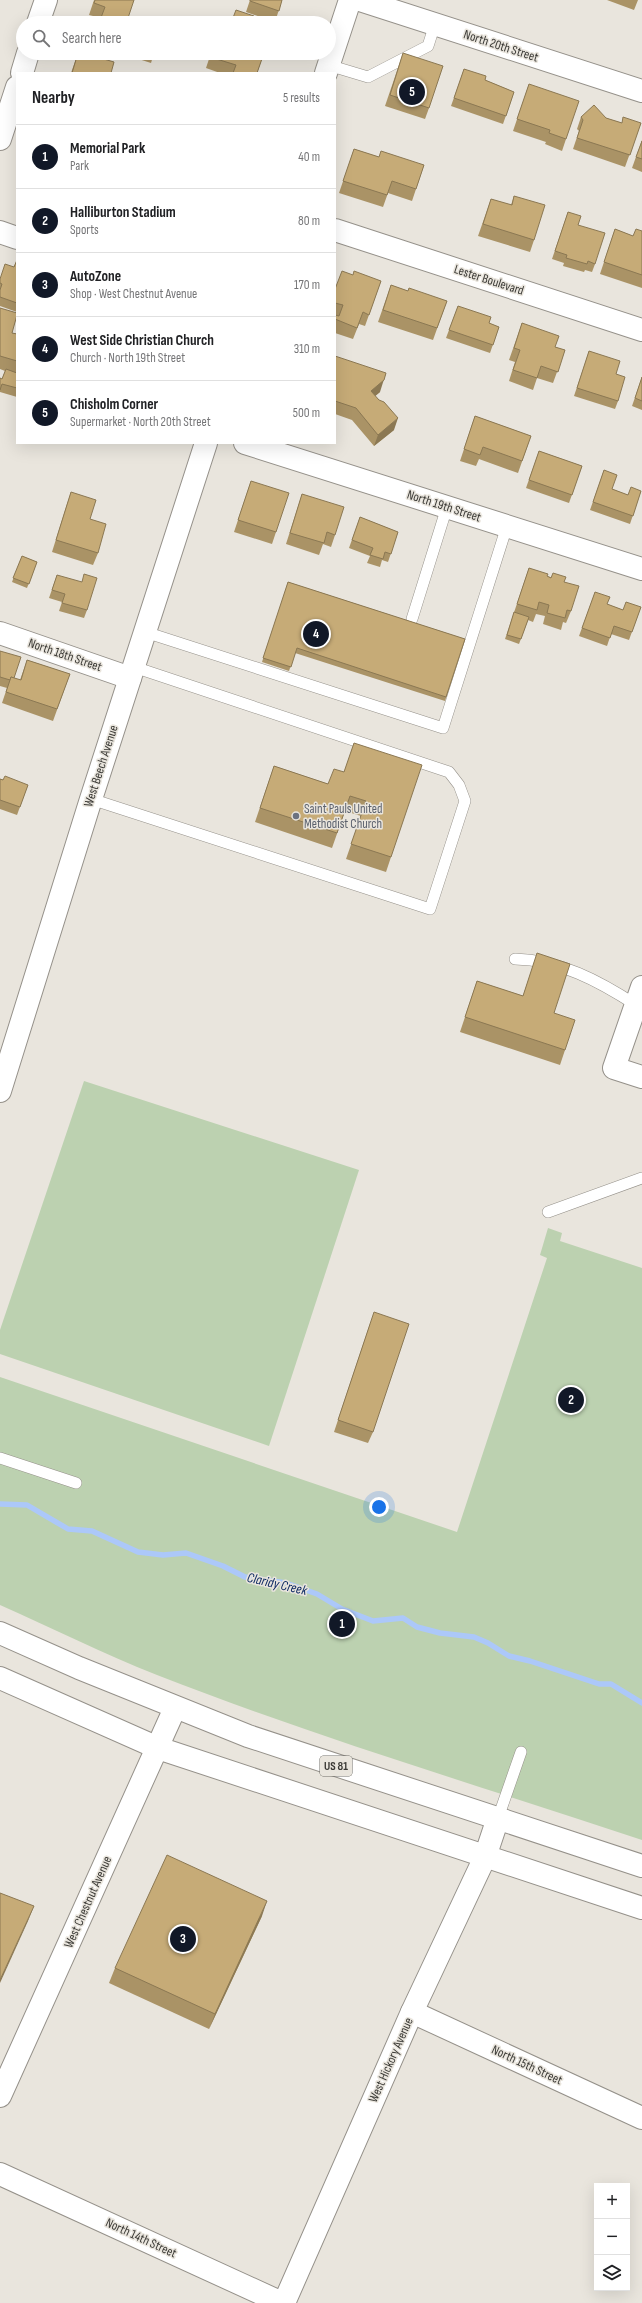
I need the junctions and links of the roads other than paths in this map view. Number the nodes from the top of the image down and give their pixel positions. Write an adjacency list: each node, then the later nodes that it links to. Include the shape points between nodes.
1 (46, 0): 4 (street)
2 (350, 0): 6 (street)
3 (360, 0): 5 (street, North 20th Street)
4 (40, 16)
5 (435, 24): 8 (lane, via 428,46 368,77); 11 (street, North 20th Street)
6 (336, 42)
7 (26, 60): 9 (street)
8 (327, 69)
9 (22, 72)
10 (16, 90): 12 (street)
11 (642, 91)
12 (0, 139)
13 (336, 230): 16 (street, Lester Boulevard)
14 (0, 232): 15 (street)
15 (16, 238)
16 (642, 330)
17 (206, 444): 23 (street, West Beech Avenue)
18 (248, 444): 19 (street, North 19th Street)
19 (447, 507): 20 (street, North 19th Street); 22 (lane)
20 (507, 526): 21 (street, North 19th Street); 23 (lane, via 443,728)
21 (642, 569)
22 (412, 619)
23 (145, 632): 25 (street, West Beech Avenue)
24 (0, 633): 25 (street, North 18th Street)
25 (132, 673): 26 (street, West Beech Avenue); 26 (lane, via 449,772 460,785 465,801 430,909)
26 (91, 799): 29 (street, West Beech Avenue)
27 (515, 959): 28 (lane, via 542,962)
28 (639, 996): 30 (street, via 614,1068)
29 (7, 1047): 31 (street, West Beech Avenue)
30 (642, 1077)
31 (0, 1091)
32 (642, 1178): 33 (lane)
33 (548, 1212)
34 (0, 1458): 35 (lane)
35 (76, 1483)
36 (0, 1633): 38 (street, US 81)
37 (5, 1683): 39 (street)
38 (175, 1708): 39 (street, West Chestnut Avenue); 41 (street, US 81, via 278,1747)
39 (158, 1748): 42 (street); 46 (street, West Chestnut Avenue)
40 (521, 1752): 41 (lane)
41 (498, 1818): 42 (street, West Hickory Avenue); 43 (street, US 81)
42 (485, 1857): 44 (street); 45 (street, West Hickory Avenue)
43 (642, 1866)
44 (642, 1908)
45 (412, 2012): 47 (street, North 15th Street); 49 (street, West Hickory Avenue)
46 (0, 2096)
47 (642, 2118)
48 (0, 2174): 49 (street, North 14th Street)
49 (283, 2303)

